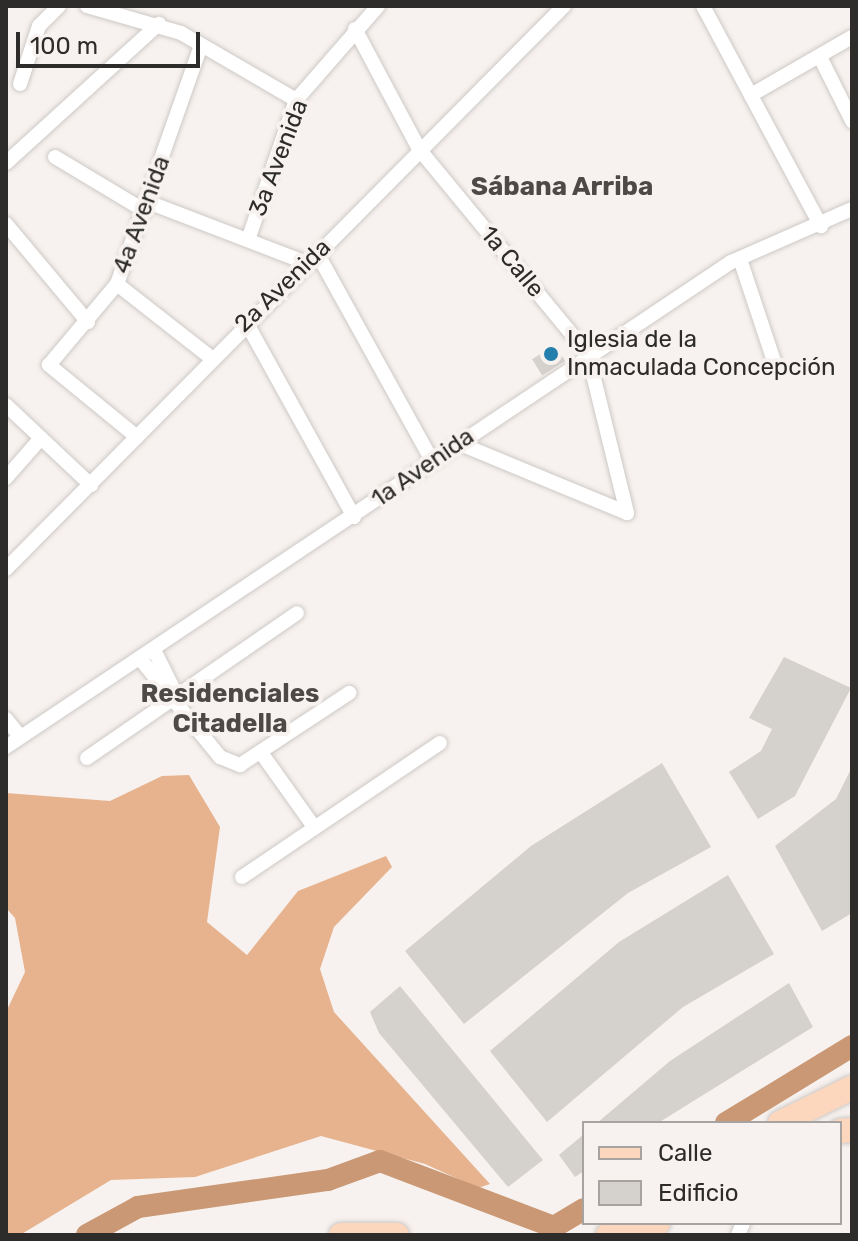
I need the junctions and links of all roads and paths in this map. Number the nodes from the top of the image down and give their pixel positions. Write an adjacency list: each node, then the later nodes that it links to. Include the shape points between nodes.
1 (59, 6): 12 (street, via 39,26)
2 (87, 6): 7 (street)
3 (131, 6): 7 (street)
4 (378, 6): 8 (street, 3a Avenida)
5 (564, 6): 16 (street, 2a Avenida)
6 (703, 6): 13 (street)
7 (159, 24): 10 (street); 18 (street)
8 (355, 29): 14 (street, 3a Avenida); 16 (street, 1a Calle)
9 (852, 37): 11 (street)
10 (201, 45): 14 (street); 19 (street, 4a Avenida)
11 (820, 57): 13 (street); 15 (street)
12 (20, 84)
13 (751, 95): 22 (street)
14 (296, 100): 23 (street, 3a Avenida)
15 (852, 121)
16 (419, 149): 24 (street, 2a Avenida); 29 (street, 1a Calle)
17 (55, 157): 19 (street)
18 (6, 163)
19 (147, 207): 23 (street); 26 (street, 4a Avenida)
20 (852, 209): 22 (street, 1a Avenida)
21 (6, 224): 27 (street)
22 (821, 226): 25 (street, 1a Avenida)
23 (248, 240): 24 (street)
24 (312, 258): 28 (street, 2a Avenida); 36 (street)
25 (740, 259): 29 (street, 1a Avenida); 31 (street)
26 (117, 284): 27 (street, 4a Avenida); 30 (street)
27 (88, 322): 33 (street, 4a Avenida, via 49,365)
28 (246, 322): 30 (street, 2a Avenida); 39 (street)
29 (588, 354): 35 (street, 1a Avenida); 35 (street, 1a Calle, via 627,513)
30 (210, 357): 33 (street, 2a Avenida)
31 (776, 367)
32 (6, 405): 34 (street)
33 (137, 437): 38 (street, 2a Avenida)
34 (41, 438): 37 (street); 38 (street)
35 (458, 443): 36 (street, 1a Avenida)
36 (433, 462): 39 (street, 1a Avenida)
37 (6, 478)
38 (91, 485): 40 (street, 2a Avenida)
39 (354, 517): 42 (street, 1a Avenida)
40 (6, 569)
41 (297, 613): 45 (street)
42 (155, 652): 43 (street, 1a Avenida); 45 (street)
43 (142, 661): 45 (street); 47 (street, 1a Avenida)
44 (349, 693): 50 (street)
45 (178, 698): 50 (street, via 220,757 240,765); 51 (street)
46 (6, 719): 47 (street)
47 (18, 734): 49 (street, 1a Avenida)
48 (440, 743): 52 (street)
49 (6, 747)
50 (262, 754): 52 (street)
51 (87, 758)
52 (314, 827): 53 (street)
53 (242, 877)
54 (852, 1095): 55 (main road)
55 (785, 1121)
56 (626, 1225): 59 (main road)
57 (341, 1235): 58 (main road)
58 (397, 1235)
59 (608, 1235)

